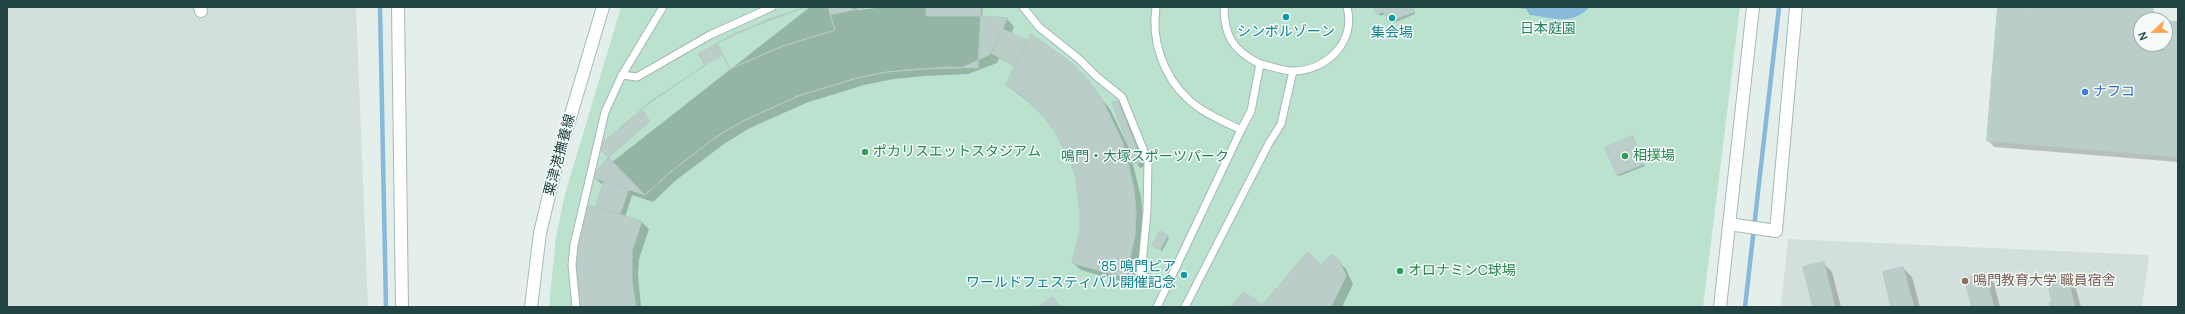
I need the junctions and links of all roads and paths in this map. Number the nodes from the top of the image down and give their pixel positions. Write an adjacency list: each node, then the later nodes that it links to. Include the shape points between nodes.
1 (398, 7): 17 (street)
2 (604, 7): 18 (street, 粟津港撫養線, via 558,158 540,233)
3 (663, 7): 13 (lane)
4 (772, 7): 13 (lane, via 710,35 637,77)
5 (1023, 7): 16 (lane, via 1039,27 1122,97 1148,161 1147,211 1141,275)
6 (1156, 7): 14 (lane, via 1153,21 1155,40 1167,72 1188,99 1200,109)
7 (1224, 7): 11 (lane, via 1224,24 1229,37 1240,51)
8 (1347, 7): 12 (lane, via 1350,18 1348,32 1335,54 1326,62 1312,68)
9 (1753, 7): 15 (street)
10 (1796, 7): 15 (street, via 1776,231)
11 (1260, 64): 12 (lane); 14 (lane, via 1251,111)
12 (1293, 71): 21 (lane, via 1281,124)
13 (622, 75): 19 (lane, via 605,112 577,224 572,266)
14 (1241, 130): 16 (lane)
15 (1729, 224): 22 (street)
16 (1167, 286): 20 (lane)
17 (402, 307)
18 (530, 307)
19 (576, 307)
20 (1157, 307)
21 (1185, 307)
22 (1720, 307)

